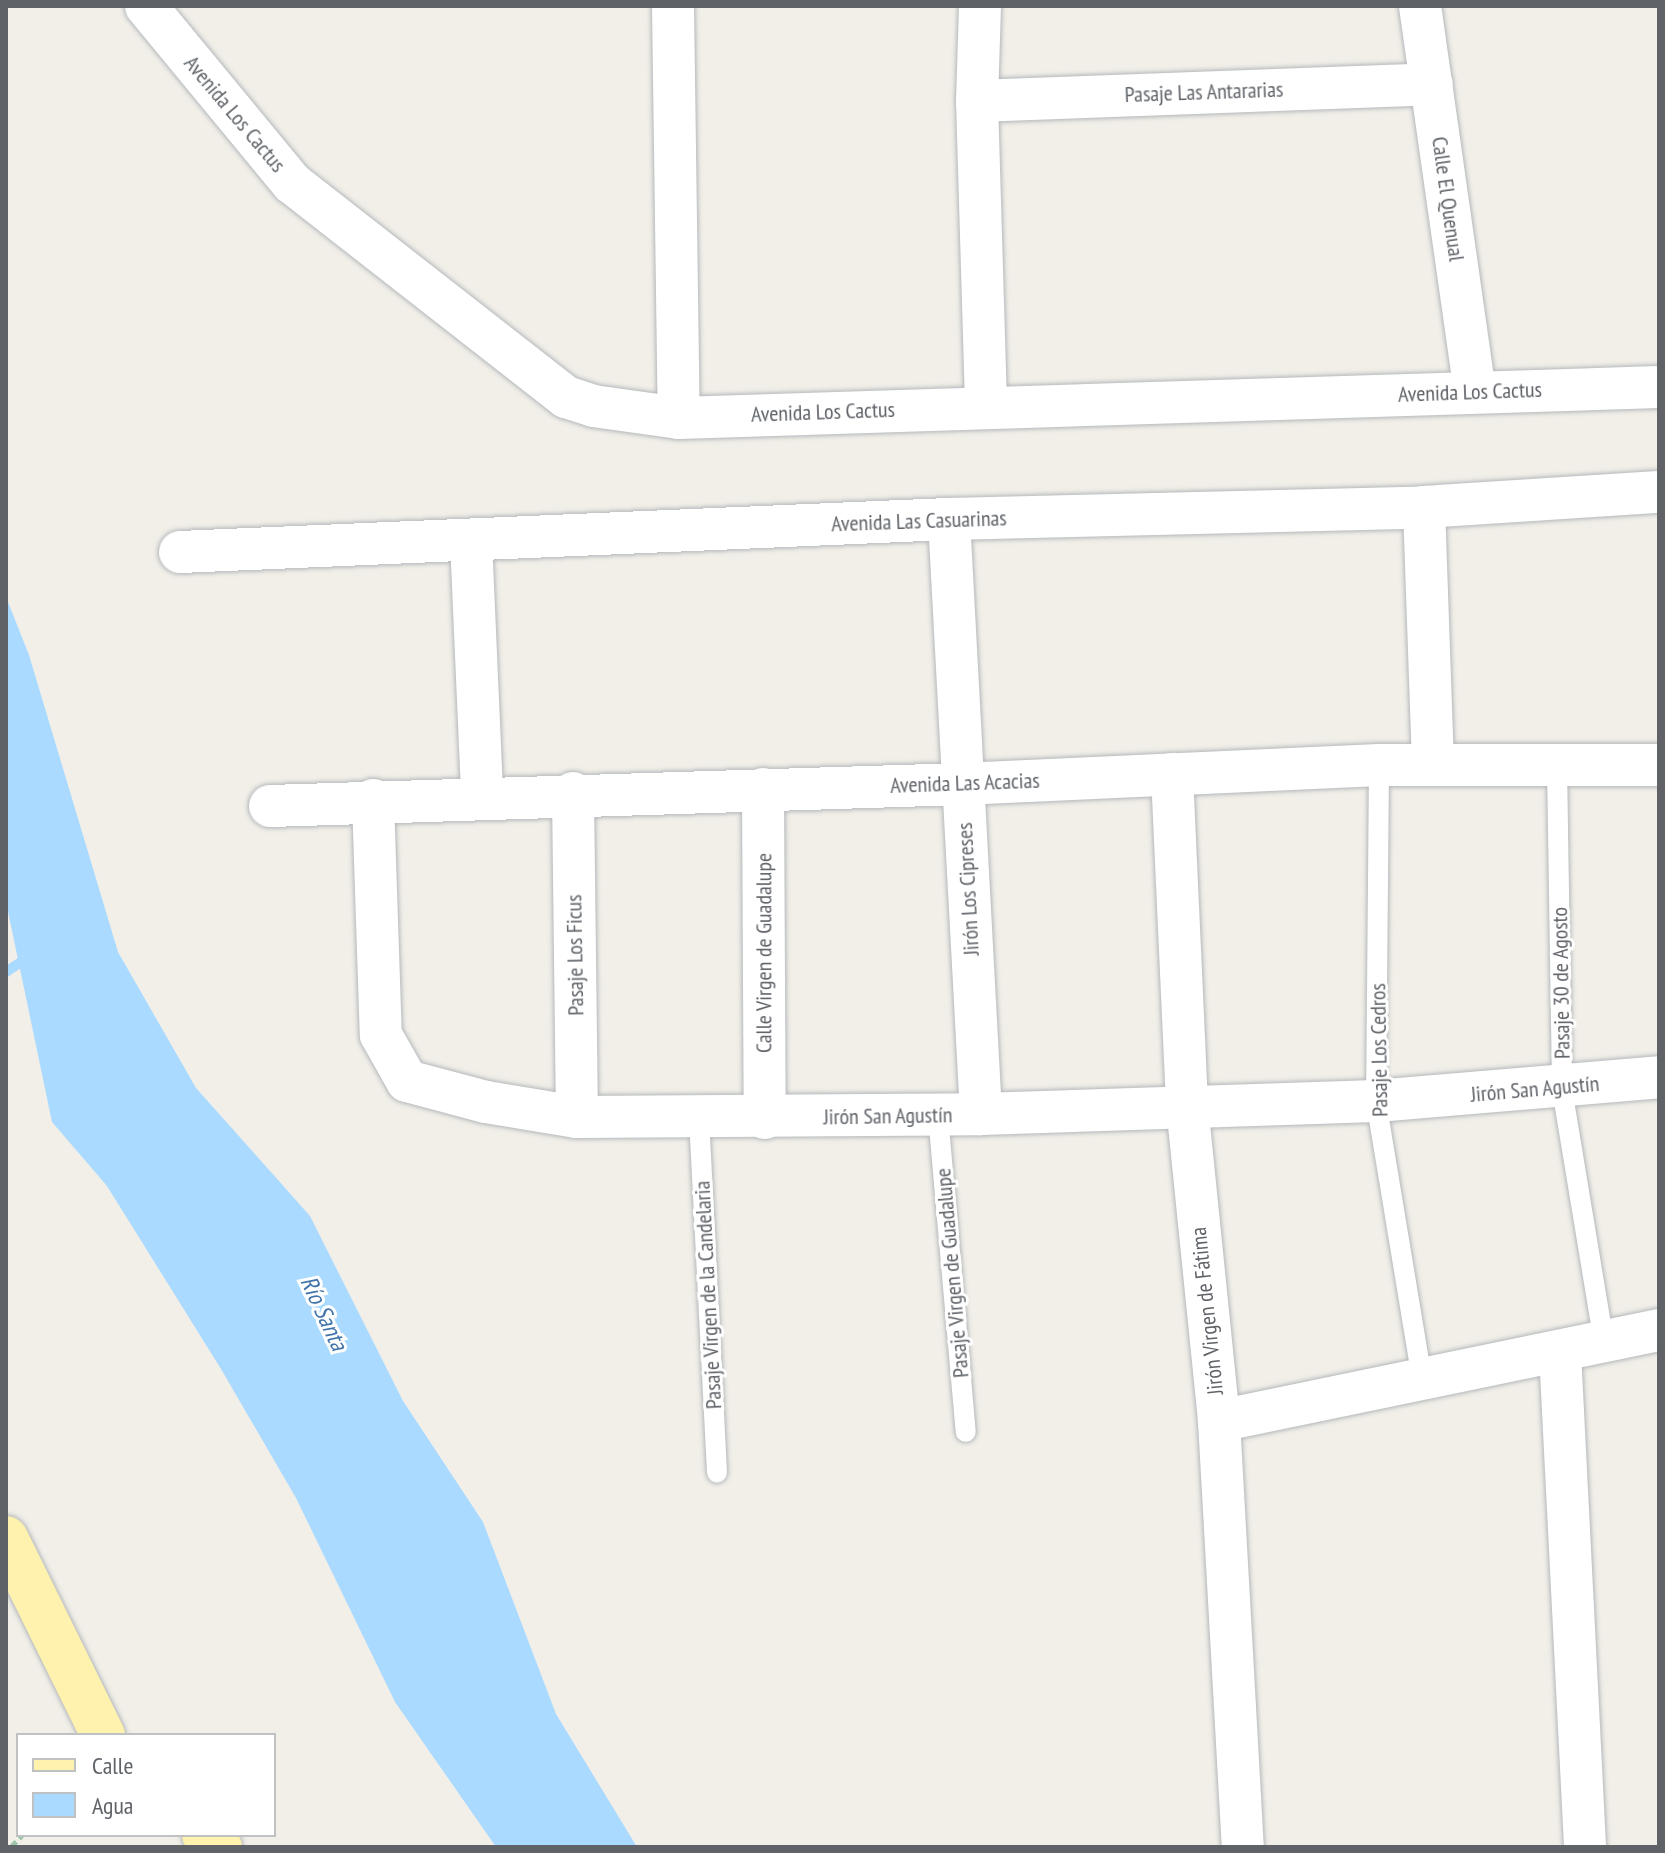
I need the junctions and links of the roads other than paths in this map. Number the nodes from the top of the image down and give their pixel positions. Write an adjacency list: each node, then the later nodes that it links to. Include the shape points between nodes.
1 (146, 6): 10 (street, Avenida Los Cactus, via 292,183 566,397)
2 (673, 6): 10 (street)
3 (980, 6): 6 (street)
4 (1420, 6): 5 (street, Calle El Quenual)
5 (1432, 84): 6 (street, Pasaje Las Antararias); 8 (street, Calle El Quenual)
6 (977, 101): 9 (street)
7 (1659, 387): 8 (street, Avenida Los Cactus)
8 (1475, 392): 9 (street, Avenida Los Cactus)
9 (986, 406): 10 (street, Avenida Los Cactus)
10 (679, 418)
11 (1659, 492): 12 (street, Avenida Las Casuarinas)
12 (1424, 507): 13 (street, Avenida Las Casuarinas); 17 (street)
13 (949, 519): 14 (street, Avenida Las Casuarinas); 21 (street, Jirón Los Cipreses)
14 (471, 540): 15 (street, Avenida Las Casuarinas); 24 (street)
15 (180, 552)
16 (1379, 765): 17 (street, Avenida Las Acacias); 20 (street, Avenida Las Acacias); 29 (lane, Pasaje Los Cedros)
17 (1433, 765): 18 (street, Avenida Las Acacias)
18 (1557, 765): 19 (street, Avenida Las Acacias); 28 (lane, Pasaje 30 de Agosto)
19 (1659, 765)
20 (1172, 774): 21 (street, Avenida Las Acacias); 30 (street, Jirón Virgen de Fátima)
21 (962, 784): 22 (street, Avenida Las Acacias); 31 (street, Jirón Los Cipreses)
22 (763, 789): 23 (street, Avenida Las Acacias); 35 (street, Calle Virgen de Guadalupe)
23 (573, 793): 24 (street, Avenida Las Acacias); 33 (street, Pasaje Los Ficus)
24 (482, 796): 25 (street, Avenida Las Acacias)
25 (373, 800): 26 (street, Avenida Las Acacias); 33 (street, Jirón San Agustín, via 378,1010 391,1059 407,1081 486,1102)
26 (270, 806)
27 (1659, 1077): 28 (street, Jirón San Agustín)
28 (1562, 1089): 29 (street, Jirón San Agustín); 37 (lane, Pasaje 30 de Agosto)
29 (1376, 1101): 30 (street, Jirón San Agustín); 39 (lane, Pasaje Los Cedros)
30 (1187, 1105): 31 (street, Jirón San Agustín); 40 (street, Jirón Virgen de Fátima)
31 (981, 1114): 32 (street, Jirón San Agustín)
32 (938, 1115): 35 (street, Jirón San Agustín); 41 (lane, Pasaje Virgen de Guadalupe)
33 (577, 1117): 34 (street, Jirón San Agustín)
34 (699, 1117): 35 (street, Jirón San Agustín); 42 (lane, Pasaje Virgen de la Candelaria)
35 (765, 1118)
36 (1659, 1330): 37 (street)
37 (1604, 1342): 38 (street)
38 (1560, 1352): 39 (street); 46 (street)
39 (1422, 1380): 40 (street)
40 (1219, 1421): 45 (street, Jirón Virgen de Fátima)
41 (966, 1432)
42 (717, 1473)
43 (6, 1538): 44 (main road)
44 (102, 1733)
45 (1243, 1847)
46 (1585, 1847)

